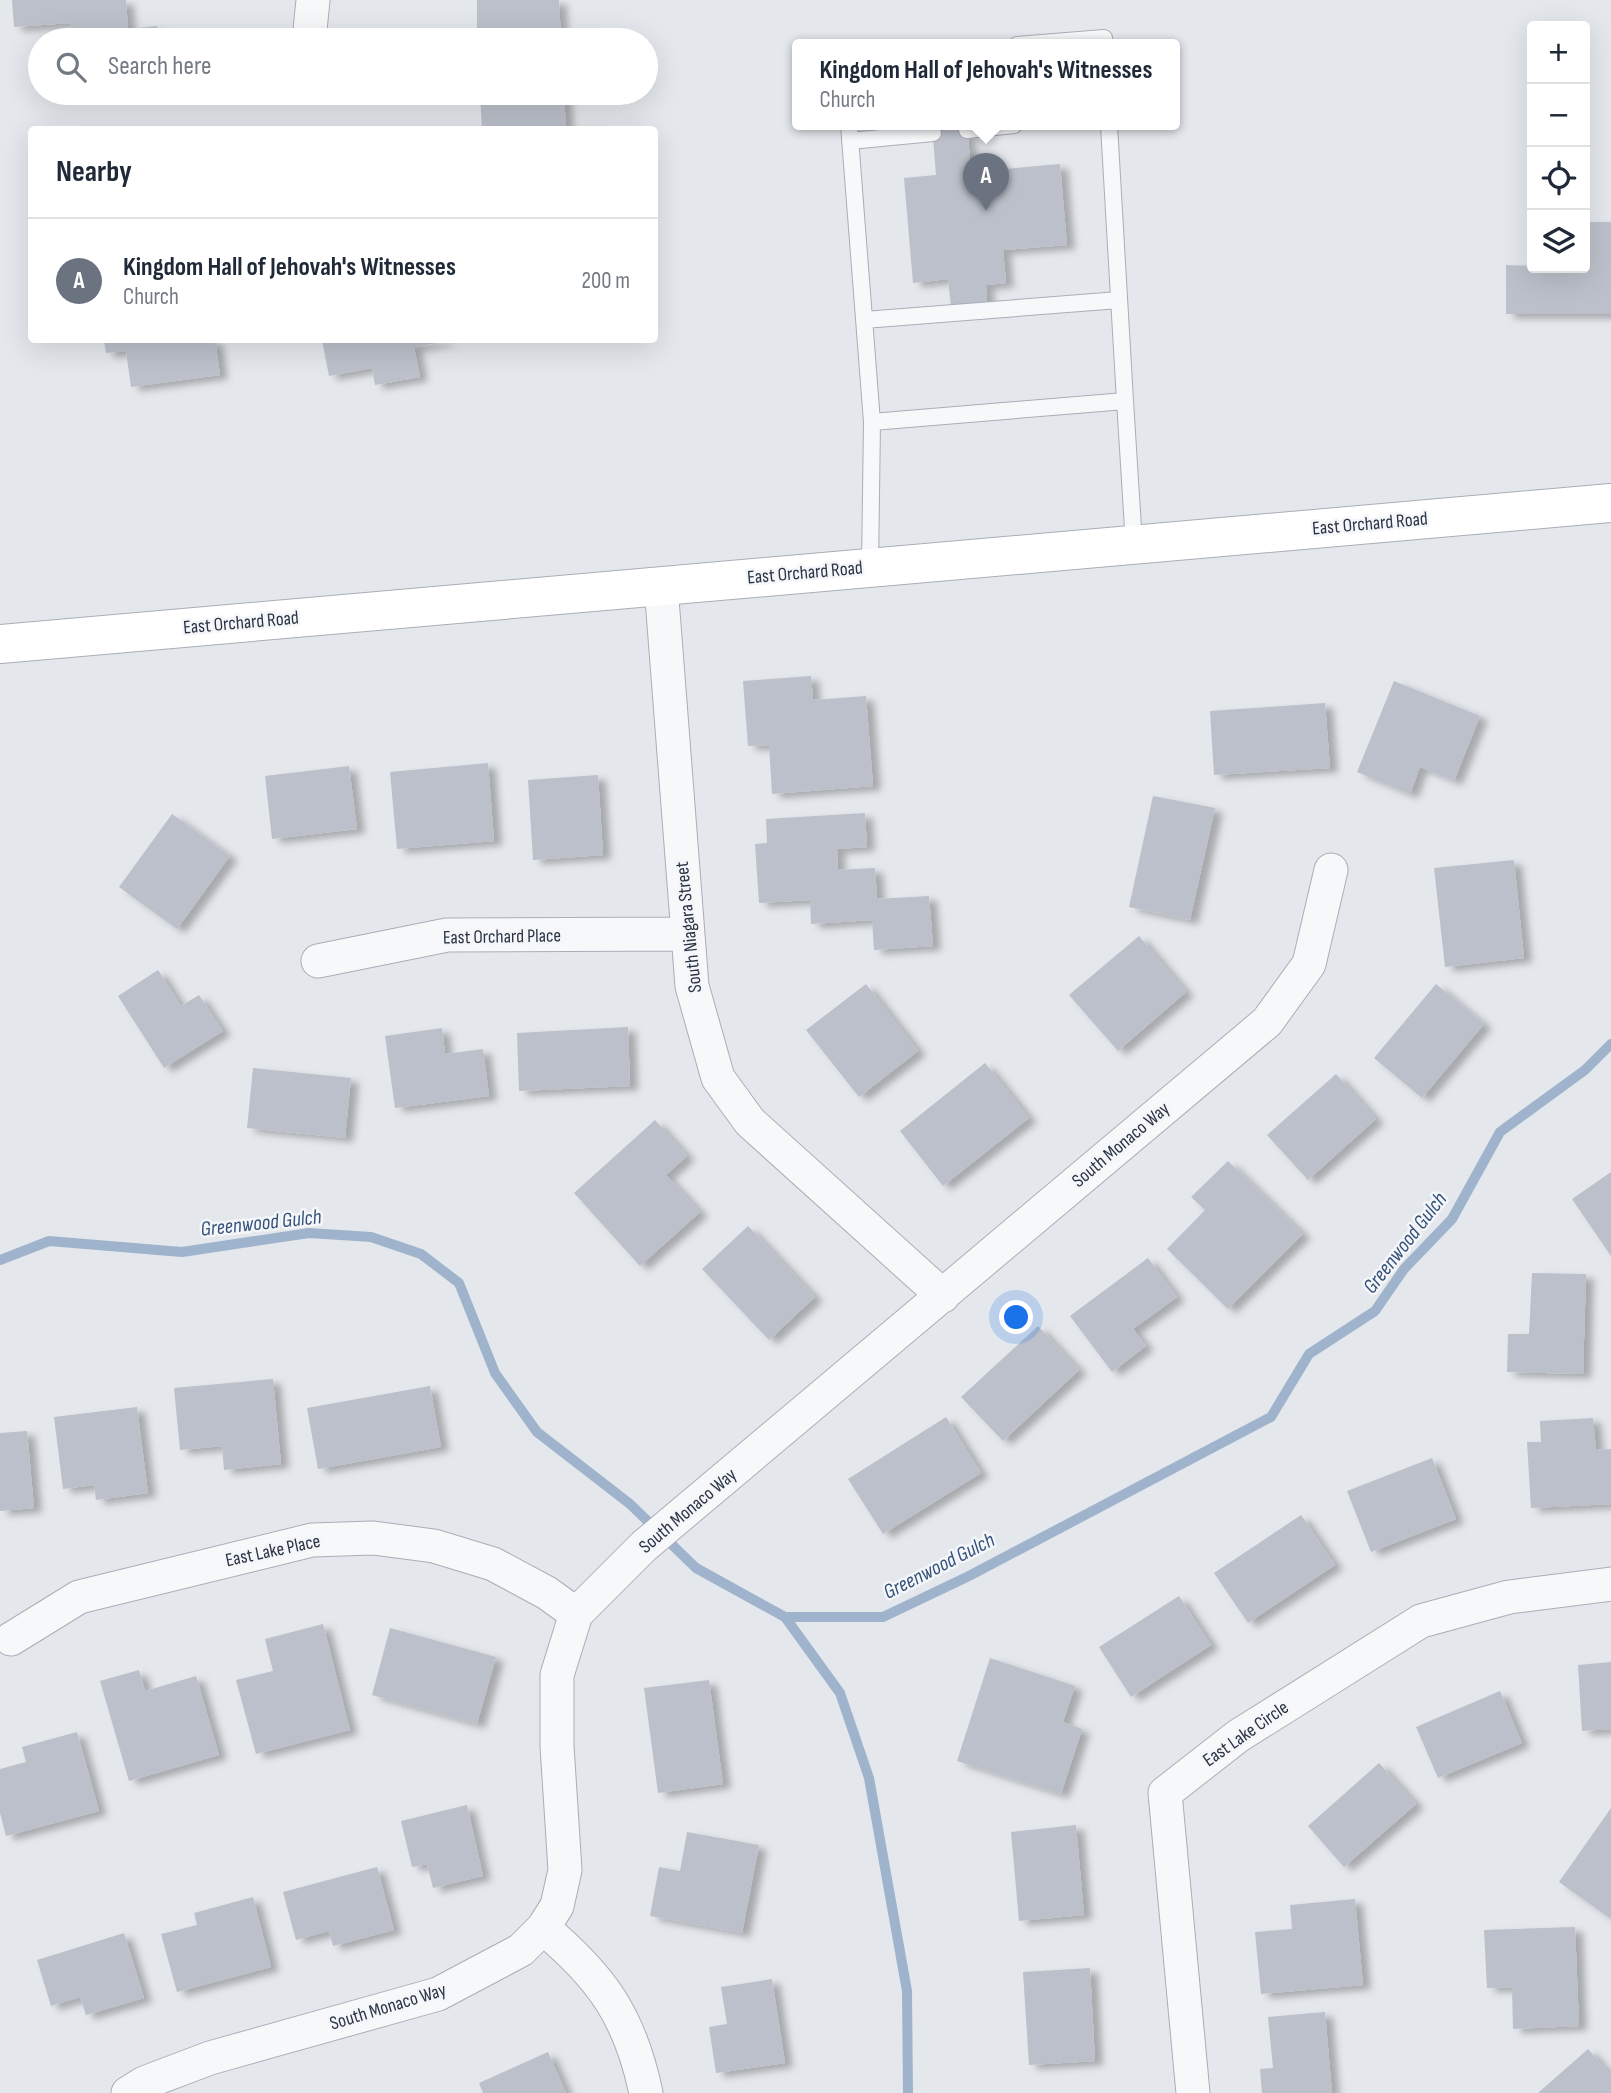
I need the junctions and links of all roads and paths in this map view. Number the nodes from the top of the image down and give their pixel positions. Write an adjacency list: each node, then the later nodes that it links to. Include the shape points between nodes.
1 (313, 0): 2 (street)
2 (310, 28)
3 (1110, 130): 6 (lane)
4 (850, 133): 5 (lane); 7 (lane)
5 (933, 133)
6 (1119, 300): 7 (lane); 8 (lane)
7 (864, 320): 9 (lane)
8 (1125, 401): 9 (lane); 11 (lane)
9 (872, 422): 12 (lane)
10 (1611, 503): 11 (main road, East Orchard Road)
11 (1134, 544): 12 (main road, East Orchard Road)
12 (870, 568): 13 (main road, East Orchard Road)
13 (661, 586): 14 (main road, East Orchard Road); 16 (street, South Niagara Street)
14 (0, 644)
15 (1331, 870): 18 (street, South Monaco Way, via 1309,964 1267,1022)
16 (687, 934): 17 (street, East Orchard Place, via 447,935); 18 (street, South Niagara Street, via 692,986 718,1077 726,1089 750,1122)
17 (318, 961)
18 (943, 1296): 20 (street, South Monaco Way, via 645,1546)
19 (1611, 1584): 25 (street, East Lake Circle, via 1509,1597 1421,1621 1238,1736 1165,1793)
20 (576, 1614): 21 (street, East Lake Place, via 493,1564 434,1546 373,1538 312,1540 79,1597); 22 (street, South Monaco Way, via 557,1675 565,1870 557,1906)
21 (11, 1639)
22 (543, 1928): 23 (street, South Monaco Way, via 521,1950 438,1994 210,2058); 24 (street, via 608,1992 637,2052)
23 (128, 2093)
24 (646, 2093)
25 (1193, 2093)

